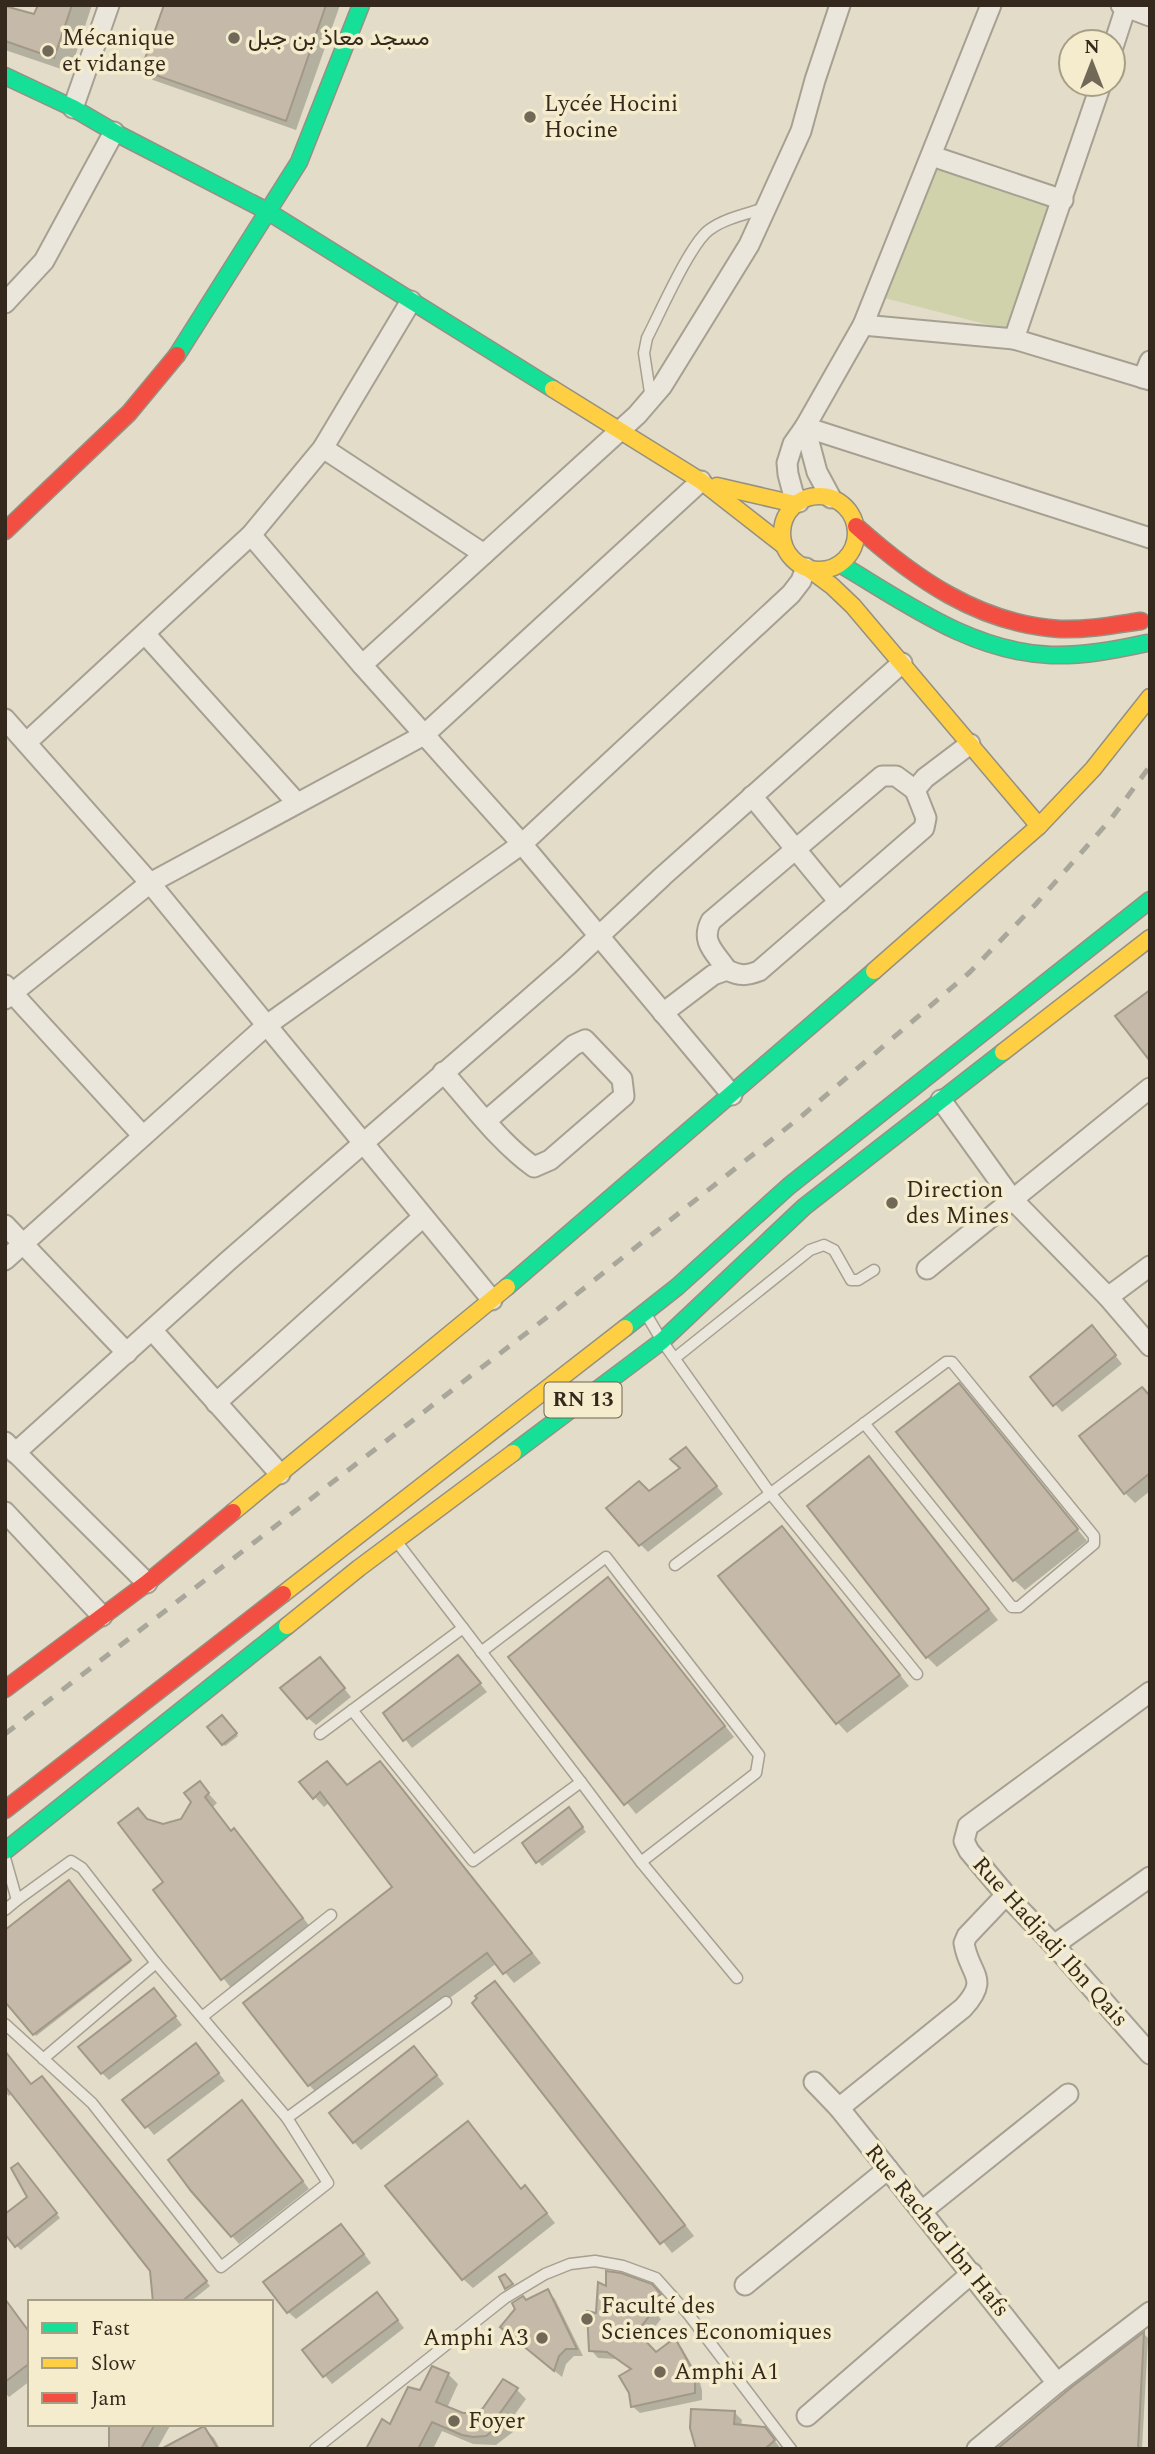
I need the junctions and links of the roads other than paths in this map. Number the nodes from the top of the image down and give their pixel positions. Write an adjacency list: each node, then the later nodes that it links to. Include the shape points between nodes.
1 (109, 5): 10 (street)
2 (361, 5): 15 (main road, via 299,162)
3 (840, 5): 14 (street, via 801,131)
4 (990, 5): 12 (street)
5 (1124, 6): 6 (street); 7 (street)
6 (1150, 16)
7 (1118, 28)
8 (5, 76): 10 (main road)
9 (1096, 98): 13 (street)
10 (73, 108): 11 (main road)
11 (114, 132): 15 (main road); 17 (street, via 44,261)
12 (932, 156): 13 (street); 18 (street)
13 (1063, 200): 19 (street)
14 (765, 207): 21 (street, via 749,245); 21 (lane, via 708,230 695,246 647,338)
15 (267, 211): 16 (main road); 29 (main road, via 181,350 138,402)
16 (411, 301): 23 (main road); 24 (street)
17 (5, 303)
18 (863, 325): 19 (street); 22 (street)
19 (1014, 339): 20 (street)
20 (1148, 373)
21 (651, 399): 23 (street)
22 (805, 427): 26 (street, via 817,472); 27 (street, via 793,444 788,463); 31 (street)
23 (620, 430): 25 (main road); 33 (street)
24 (323, 448): 30 (street); 33 (street)
25 (701, 481): 27 (main road); 32 (main road); 44 (street)
26 (831, 498): 27 (main road, via 820,496); 28 (main road, via 843,504)
27 (797, 503): 32 (main road, via 783,523)
28 (856, 526): 34 (main road, via 854,548); 37 (main road, via 922,580 999,618 1064,630)
29 (5, 531)
30 (251, 535): 38 (street); 41 (street)
31 (1150, 538)
32 (783, 545): 35 (main road, via 788,555)
33 (484, 554): 41 (street)
34 (838, 566): 35 (main road); 36 (main road); 39 (main road, via 957,631 993,645 1070,656)
35 (807, 569): 36 (main road); 51 (street, via 791,594)
36 (853, 606): 40 (main road)
37 (1140, 621)
38 (146, 635): 45 (street); 49 (street)
39 (1147, 643)
40 (902, 663): 46 (main road); 48 (street)
41 (362, 665): 44 (street)
42 (1150, 697): 50 (main road, via 1093,769)
43 (5, 719): 45 (street)
44 (424, 736): 49 (street); 51 (street)
45 (27, 742): 53 (street)
46 (970, 744): 47 (street); 50 (main road)
47 (915, 790): 52 (street, via 896,776 882,776); 55 (street, via 926,818 923,828)
48 (752, 796): 52 (street); 56 (street)
49 (297, 803): 53 (street)
50 (1039, 826): 64 (main road)
51 (522, 844): 56 (street); 61 (street)
52 (796, 850): 55 (street); 58 (street, via 711,920 706,939)
53 (150, 883): 59 (street); 61 (street)
54 (1150, 900): 79 (main road, RN 13, via 789,1186)
55 (839, 902): 58 (street, via 759,971 738,975)
56 (599, 936): 60 (street); 62 (street)
57 (1150, 938): 65 (main road, RN 13)
58 (727, 970): 60 (street, via 713,975)
59 (8, 992): 67 (street)
60 (663, 1013): 64 (street)
61 (267, 1025): 67 (street); 68 (street)
62 (443, 1072): 66 (street); 68 (street)
63 (1150, 1087): 69 (street)
64 (732, 1096): 78 (main road)
65 (941, 1100): 69 (street); 81 (main road, RN 13, via 804,1207)
66 (486, 1121): 66 (street, via 516,1155 534,1167 550,1160 624,1096 622,1079 586,1040 574,1045)
67 (144, 1136): 72 (street)
68 (362, 1144): 70 (street); 80 (street)
69 (1013, 1200): 75 (street); 77 (street)
70 (423, 1217): 78 (street); 85 (street)
71 (5, 1226): 72 (street)
72 (23, 1244): 73 (street); 83 (street)
73 (5, 1260)
74 (1150, 1266): 77 (street)
75 (927, 1269)
76 (874, 1270): 84 (lane, via 851,1280 834,1250 824,1245 810,1250)
77 (1108, 1297): 82 (street)
78 (492, 1300): 88 (main road)
79 (645, 1312): 81 (lane); 91 (main road, RN 13)
80 (152, 1330): 83 (street); 85 (street)
81 (662, 1341): 84 (lane); 91 (main road, RN 13)
82 (1150, 1346)
83 (127, 1353): 87 (street)
84 (674, 1358): 89 (lane)
85 (216, 1403): 88 (street)
86 (864, 1423): 86 (lane, via 1012,1607 1019,1607 1094,1544 1094,1536 951,1362); 89 (lane)
87 (10, 1447): 93 (street)
88 (280, 1474): 93 (main road)
89 (770, 1493): 92 (lane); 97 (lane)
90 (5, 1512): 94 (street)
91 (388, 1530): 95 (lane); 103 (main road, RN 13); 104 (main road, RN 13, via 359,1568)
92 (675, 1565)
93 (147, 1583): 94 (main road)
94 (102, 1616): 98 (main road)
95 (463, 1628): 96 (lane); 100 (lane)
96 (481, 1652): 102 (lane); 106 (lane, via 606,1557 759,1755 756,1773)
97 (917, 1674)
98 (5, 1689)
99 (1150, 1692): 108 (street, Rue Hadjadj Ibn Qais, via 968,1826 964,1841 969,1851)
100 (352, 1710): 101 (lane); 102 (lane, via 472,1861)
101 (320, 1734)
102 (581, 1782): 106 (lane)
103 (5, 1810)
104 (5, 1851)
105 (5, 1858): 109 (lane)
106 (641, 1862): 114 (lane)
107 (1150, 1877): 112 (street)
108 (1006, 1895): 112 (street, Rue Hadjadj Ibn Qais); 122 (street, via 964,1943 978,1979 974,1997)
109 (17, 1900): 110 (lane); 113 (lane, via 71,1861 82,1868)
110 (5, 1910)
111 (331, 1915): 116 (lane)
112 (1054, 1945): 118 (street, Rue Hadjadj Ibn Qais)
113 (156, 1963): 116 (lane); 119 (lane)
114 (737, 1978)
115 (446, 2001): 123 (lane)
116 (202, 2017): 123 (lane)
117 (5, 2024): 119 (lane)
118 (1150, 2054)
119 (43, 2059): 123 (lane, via 92,2103 221,2267 328,2183)
120 (814, 2082): 122 (street, Rue Rached Ibn Hafs)
121 (1068, 2094): 125 (street)
122 (839, 2108): 124 (street, Rue Rached Ibn Hafs)
123 (287, 2118)
124 (888, 2169): 125 (street, Rue Rached Ibn Hafs); 127 (street)
125 (922, 2211): 126 (street, Rue Rached Ibn Hafs)
126 (972, 2273): 129 (street, Rue Rached Ibn Hafs); 130 (street)
127 (745, 2285)
128 (1150, 2312): 129 (street)
129 (1057, 2383): 133 (street)
130 (807, 2416)
131 (315, 2449): 132 (lane, via 505,2298 545,2274 595,2261 656,2278)
132 (791, 2449)
133 (977, 2449)

